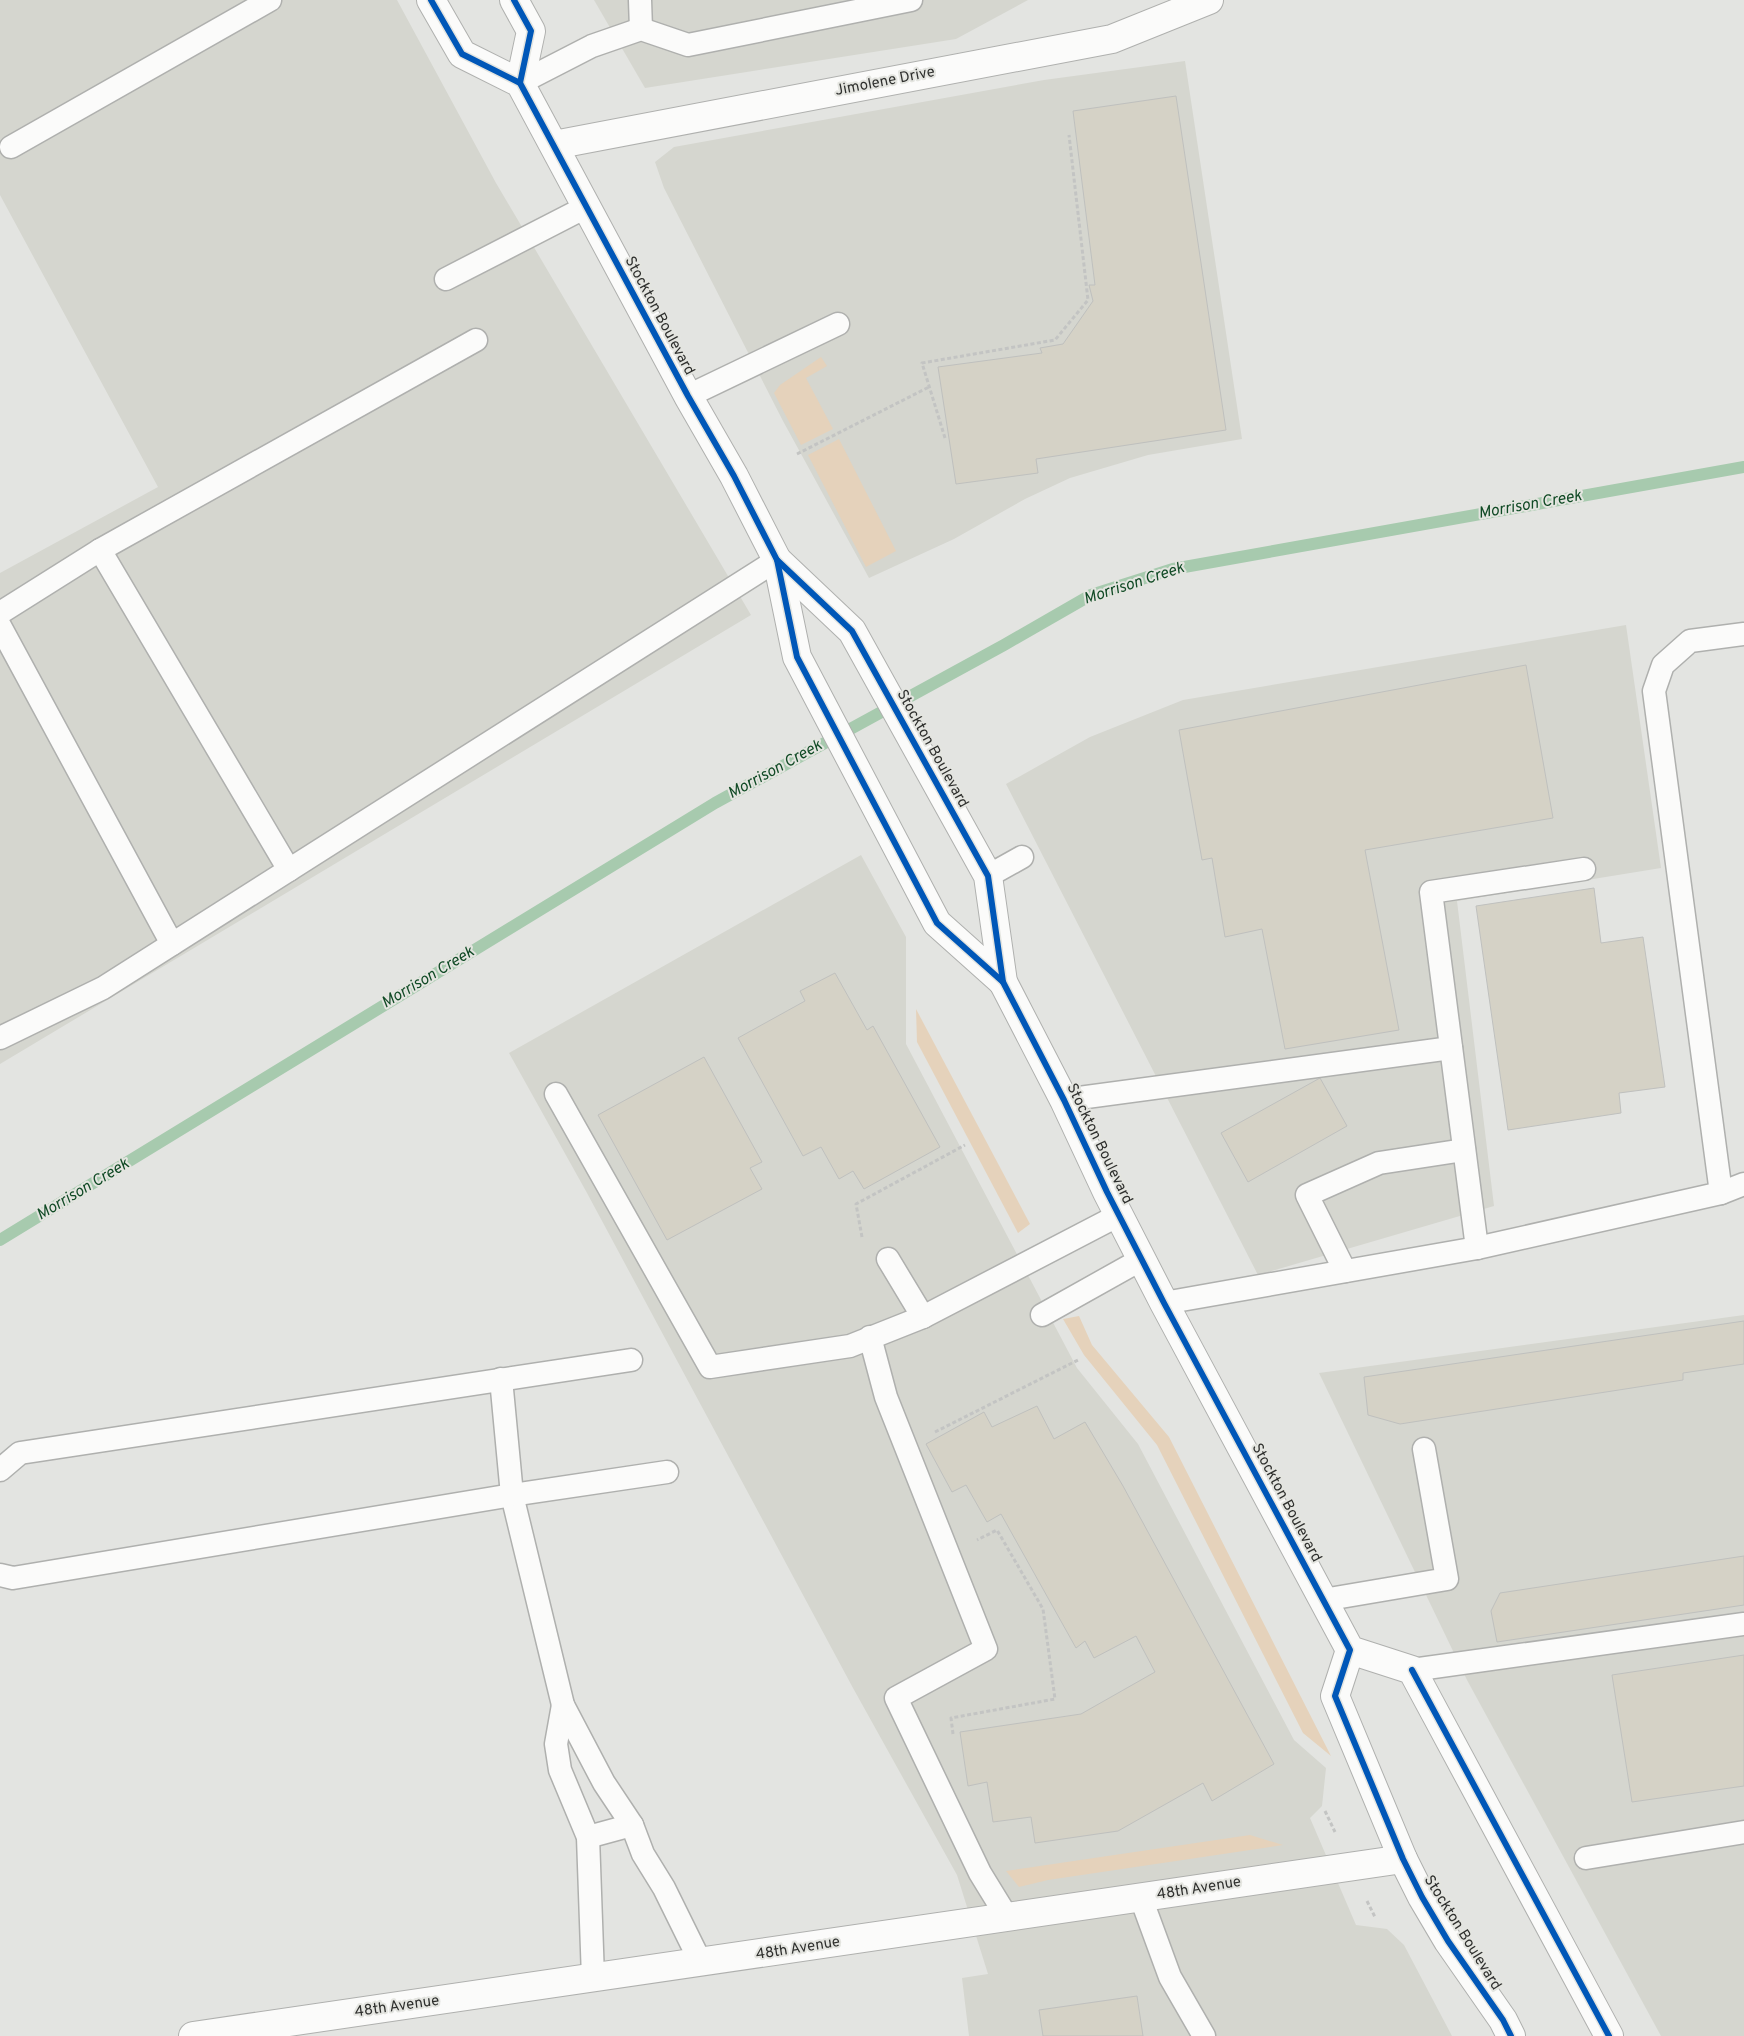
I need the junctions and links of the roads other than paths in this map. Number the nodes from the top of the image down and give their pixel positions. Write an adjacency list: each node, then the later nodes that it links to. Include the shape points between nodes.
1 (270, 0): 10 (lane)
2 (431, 0): 8 (main road, via 462,54)
3 (514, 0): 8 (main road, via 531,31)
4 (640, 0): 7 (lane)
5 (912, 0): 7 (lane, via 688,45)
6 (1209, 0): 9 (main road, Jimolene Drive, via 1112,39)
7 (641, 29): 8 (lane, via 592,46)
8 (520, 83): 9 (main road, Stockton Boulevard)
9 (554, 144): 11 (main road, Stockton Boulevard)
10 (11, 147)
11 (586, 206): 12 (lane); 15 (main road, Stockton Boulevard)
12 (446, 279)
13 (838, 324): 15 (lane)
14 (476, 340): 16 (lane)
15 (688, 396): 17 (main road, Stockton Boulevard)
16 (100, 550): 18 (lane); 22 (lane)
17 (778, 560): 22 (lane); 24 (main road, Stockton Boulevard, via 852,631); 26 (main road, Stockton Boulevard, via 797,657 937,923)
18 (0, 612)
19 (0, 626): 25 (lane)
20 (1744, 634): 33 (lane, via 1690,641 1663,665 1654,691)
21 (1022, 857): 24 (lane)
22 (289, 870): 25 (lane)
23 (1584, 870): 28 (lane, via 1431,892)
24 (988, 876): 26 (main road, Stockton Boulevard)
25 (172, 944): 27 (lane, via 103,988)
26 (1003, 982): 30 (main road, Stockton Boulevard)
27 (0, 1038)
28 (1451, 1048): 30 (lane); 31 (lane)
29 (556, 1094): 42 (lane, via 710,1367 850,1346)
30 (1064, 1100): 34 (main road, Stockton Boulevard)
31 (1464, 1150): 35 (lane); 38 (lane, via 1379,1163 1307,1195)
32 (1744, 1184): 33 (lane)
33 (1720, 1193): 35 (lane)
34 (1120, 1215): 36 (main road, Stockton Boulevard); 41 (lane)
35 (1477, 1248): 38 (lane)
36 (1142, 1259): 39 (main road, Stockton Boulevard); 40 (lane)
37 (888, 1260): 41 (lane)
38 (1345, 1271): 39 (lane)
39 (1164, 1303): 50 (main road, Stockton Boulevard)
40 (1042, 1315)
41 (923, 1317): 42 (lane)
42 (870, 1337): 61 (lane, via 886,1398 986,1649 896,1698 980,1873)
43 (631, 1360): 44 (lane)
44 (501, 1379): 46 (lane, via 20,1453); 48 (lane)
45 (1424, 1449): 50 (lane, via 1447,1579)
46 (0, 1470)
47 (667, 1472): 48 (lane)
48 (512, 1495): 49 (lane, via 13,1578); 54 (lane)
49 (0, 1575)
50 (1323, 1600): 52 (main road, Stockton Boulevard)
51 (1744, 1624): 53 (lane)
52 (1350, 1650): 53 (main road); 59 (main road, Stockton Boulevard, via 1335,1696)
53 (1412, 1670): 67 (main road)
54 (563, 1705): 55 (lane, via 604,1783); 57 (lane, via 556,1744 560,1770)
55 (632, 1825): 57 (lane); 62 (lane)
56 (1744, 1832): 58 (lane)
57 (588, 1837): 63 (lane)
58 (1586, 1858)
59 (1403, 1859): 60 (main road, 48th Avenue); 66 (main road, Stockton Boulevard, via 1448,1941)
60 (1141, 1898): 61 (main road, 48th Avenue); 65 (lane, via 1170,1977)
61 (1007, 1917): 62 (main road, 48th Avenue)
62 (701, 1963): 63 (main road, 48th Avenue)
63 (593, 1978): 64 (main road, 48th Avenue)
64 (194, 2036)
65 (1204, 2036)
66 (1511, 2036)
67 (1609, 2036)

